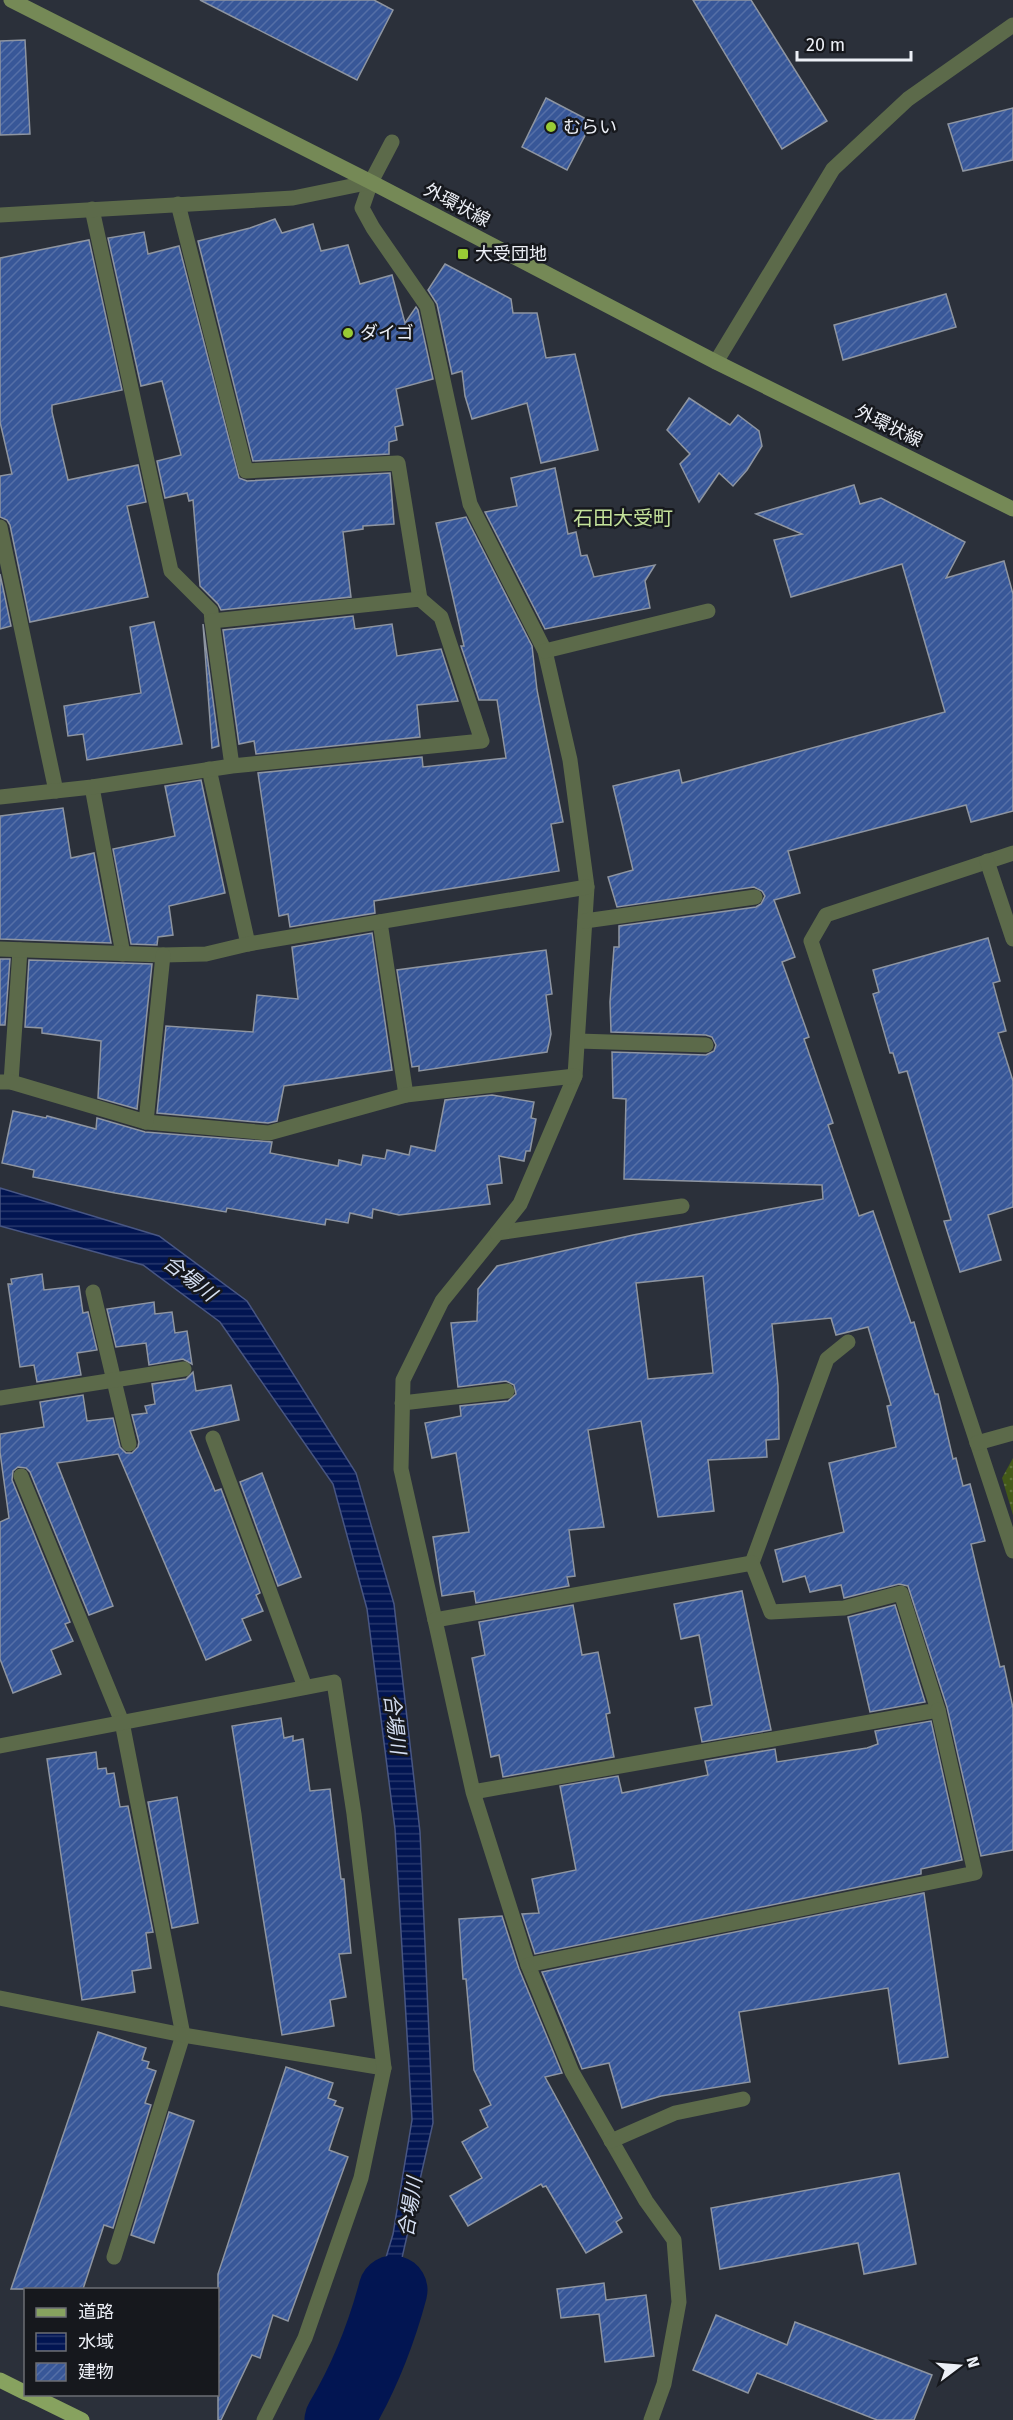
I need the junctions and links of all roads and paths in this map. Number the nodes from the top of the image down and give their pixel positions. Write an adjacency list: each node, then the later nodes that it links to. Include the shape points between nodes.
1 (11, 0): 4 (street, 外環状線)
2 (1013, 25): 8 (street, via 908,99 833,169)
3 (392, 142): 4 (street)
4 (371, 182): 5 (street, via 293,198); 8 (street, 外環状線); 14 (street, via 362,208 428,306 470,504)
5 (178, 204): 6 (street); 11 (street, via 246,471 398,463)
6 (92, 209): 7 (street); 13 (street, via 171,571 211,611)
7 (0, 215)
8 (716, 362): 9 (street, 外環状線)
9 (1013, 509)
10 (0, 527): 18 (street)
11 (420, 599): 13 (street); 15 (street, via 441,617 482,741)
12 (708, 611): 14 (street)
13 (212, 621): 15 (street)
14 (545, 651): 22 (street, via 570,760)
15 (232, 766): 16 (street)
16 (209, 769): 17 (street); 27 (street)
17 (92, 787): 18 (street); 30 (street)
18 (56, 791): 19 (street)
19 (0, 796)
20 (1013, 853): 21 (street)
21 (987, 861): 26 (street); 49 (street, via 826,915 811,941)
22 (587, 887): 24 (street); 25 (street)
23 (755, 897): 24 (street)
24 (585, 921): 32 (street)
25 (380, 922): 27 (street); 36 (street)
26 (1013, 939)
27 (248, 944): 31 (street, via 206,954)
28 (0, 949): 29 (street)
29 (20, 950): 30 (street); 35 (street)
30 (123, 954): 31 (street)
31 (163, 955): 37 (street)
32 (578, 1041): 33 (street); 34 (street)
33 (706, 1045)
34 (575, 1076): 36 (street); 39 (street, via 520,1204)
35 (5, 1082): 37 (street)
36 (406, 1095): 37 (street, via 269,1133)
37 (147, 1122)
38 (681, 1206): 39 (street)
39 (497, 1233): 46 (street, via 442,1301 403,1380)
40 (93, 1292): 43 (street)
41 (848, 1342): 53 (street, via 827,1359)
42 (184, 1369): 43 (street)
43 (113, 1380): 45 (street); 50 (street)
44 (507, 1391): 46 (street)
45 (0, 1398)
46 (402, 1403): 54 (street, via 401,1469)
47 (1013, 1433): 49 (street)
48 (213, 1438): 55 (street)
49 (978, 1443): 52 (street)
50 (129, 1444)
51 (21, 1476): 57 (street)
52 (1013, 1551)
53 (752, 1563): 54 (street); 56 (street, via 771,1612 844,1608 901,1593)
54 (435, 1620): 59 (street)
55 (305, 1687): 57 (street); 63 (street, via 334,1682 356,1825)
56 (938, 1710): 59 (street); 60 (street, via 975,1873)
57 (122, 1722): 58 (street); 62 (street)
58 (0, 1746)
59 (473, 1792): 60 (street)
60 (528, 1965): 65 (street, via 572,2072)
61 (0, 1998): 62 (street)
62 (183, 2035): 63 (street); 66 (street)
63 (384, 2068): 71 (street, via 361,2178 306,2338)
64 (743, 2099): 65 (street, via 675,2113)
65 (611, 2140): 72 (street, via 674,2240 679,2302 664,2385)
66 (114, 2257)
67 (0, 2380): 68 (main road)
68 (24, 2392)
69 (31, 2396): 70 (main road)
70 (82, 2420)
71 (264, 2420)
72 (651, 2420)

